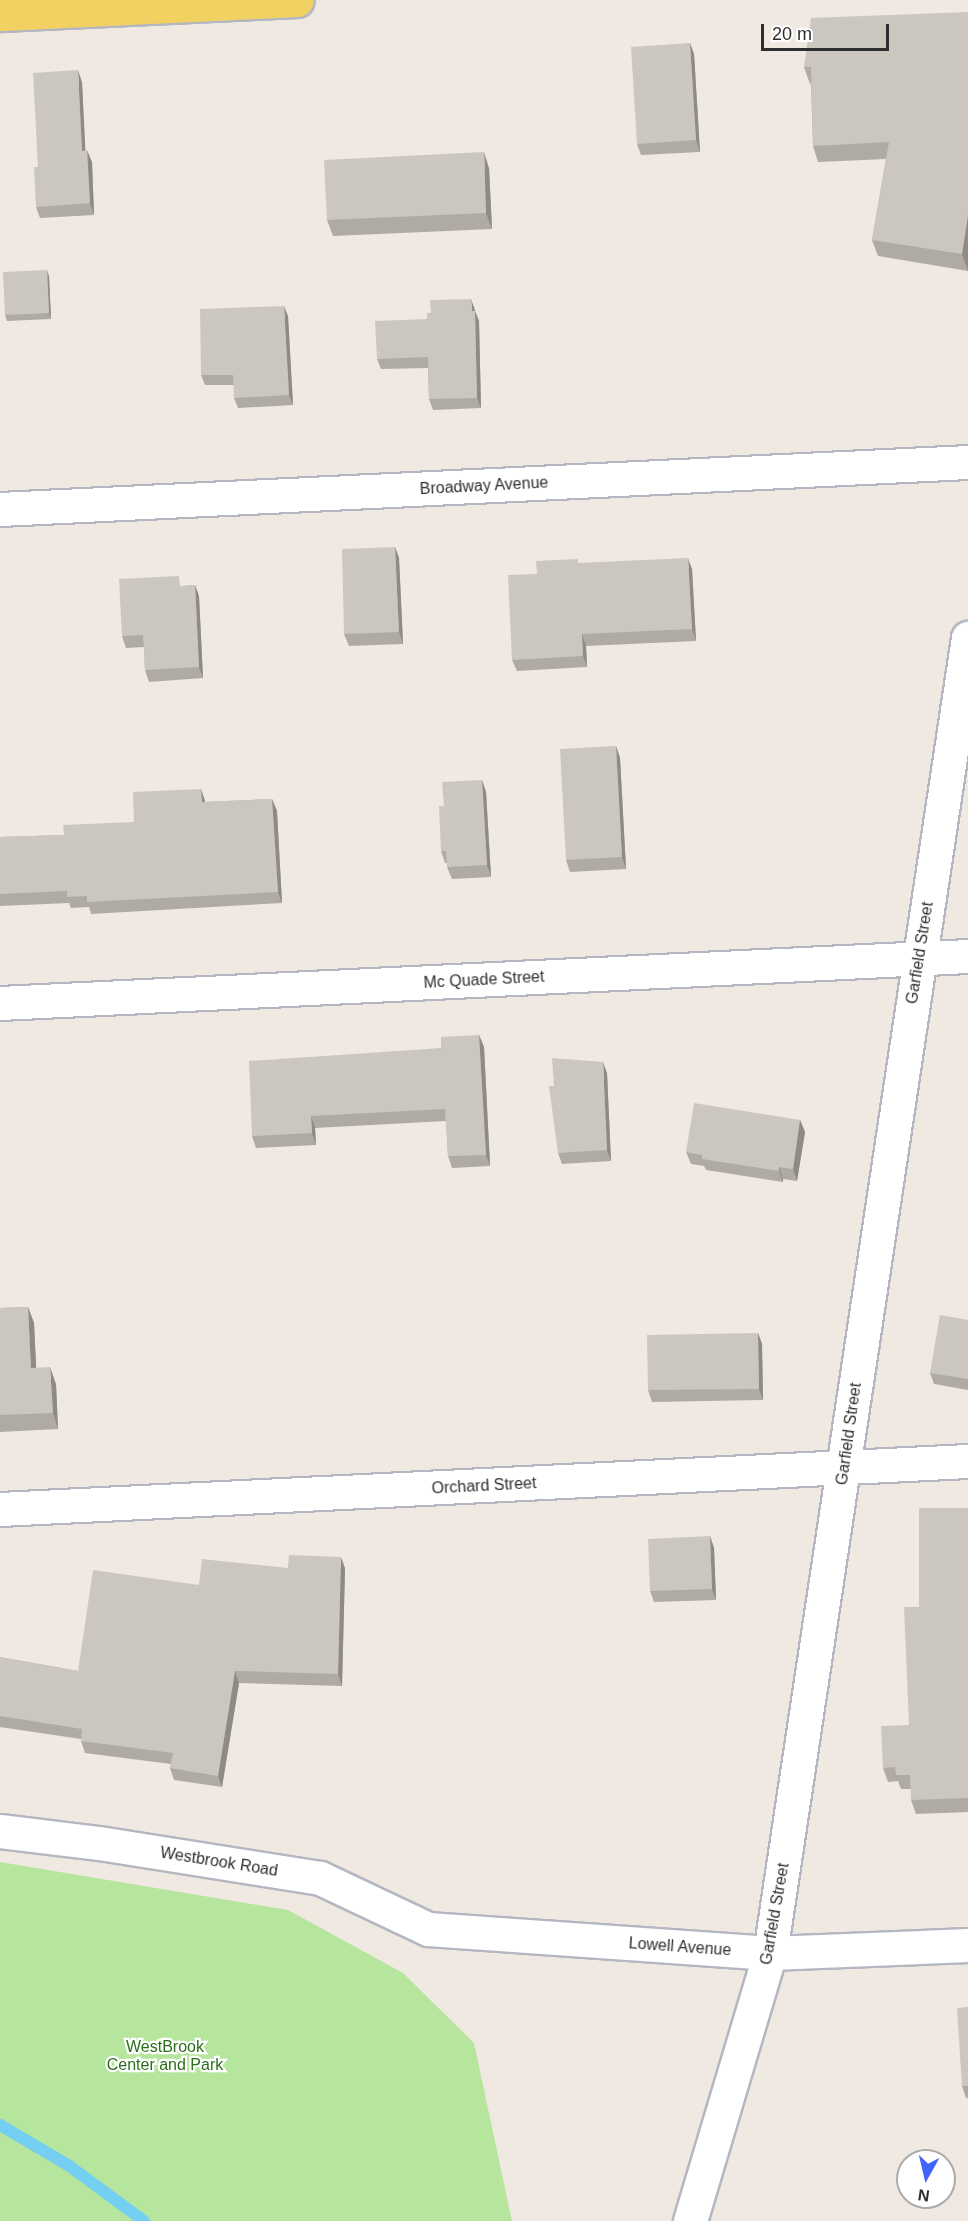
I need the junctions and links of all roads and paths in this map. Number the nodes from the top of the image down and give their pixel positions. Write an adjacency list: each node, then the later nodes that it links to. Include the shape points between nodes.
1 (297, 0): 2 (main road)
2 (0, 14)
3 (968, 462): 4 (street, Broadway Avenue)
4 (0, 509)
5 (968, 638): 7 (street, Garfield Street)
6 (968, 956): 7 (street, Mc Quade Street)
7 (919, 959): 8 (street, Mc Quade Street); 10 (street, Garfield Street)
8 (0, 1003)
9 (968, 1461): 10 (street, Orchard Street)
10 (844, 1468): 11 (street, Orchard Street); 15 (street, Garfield Street)
11 (0, 1509)
12 (0, 1831): 13 (street, Westbrook Road, via 320,1878)
13 (428, 1929): 15 (street, Lowell Avenue)
14 (968, 1945): 15 (street, Lowell Avenue)
15 (770, 1953): 16 (street, Garfield Street)
16 (690, 2221)

